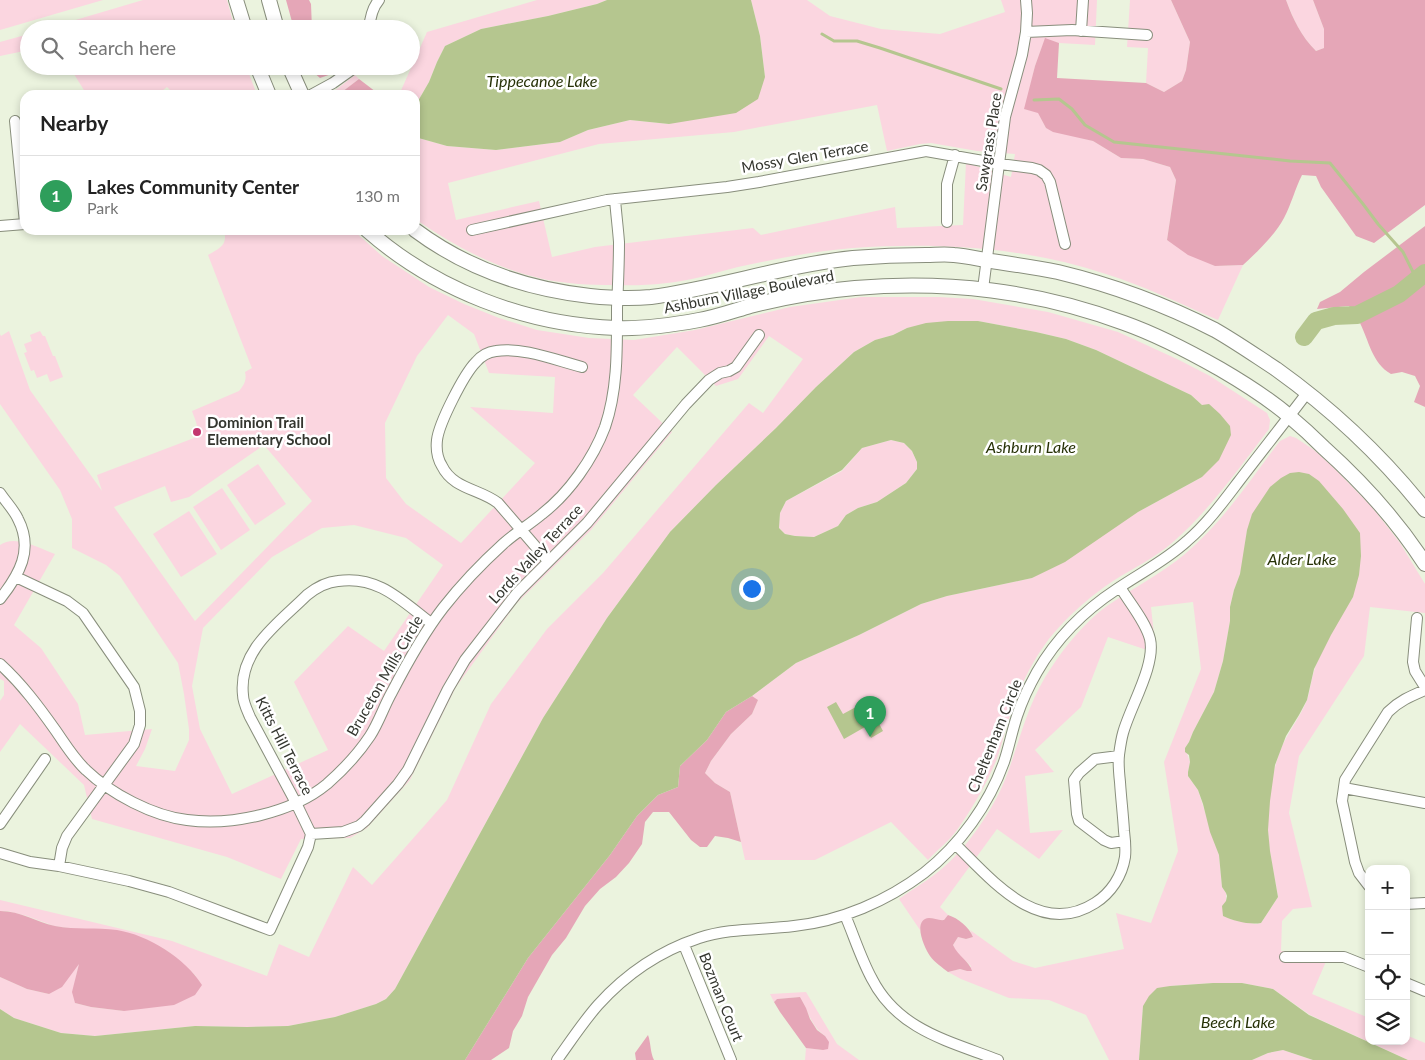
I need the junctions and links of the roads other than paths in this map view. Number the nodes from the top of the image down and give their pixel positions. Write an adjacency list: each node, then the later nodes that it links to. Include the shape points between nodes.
1 (236, 0): 6 (main road)
2 (269, 0): 7 (main road)
3 (379, 0): 8 (street)
4 (1026, 0): 10 (street, Sawgrass Place)
5 (1083, 0): 9 (street)
6 (242, 20)
7 (275, 20)
8 (370, 20)
9 (1081, 31): 10 (street); 11 (street)
10 (1026, 32): 20 (street, Sawgrass Place, via 1005,118)
11 (1148, 35)
12 (260, 75): 15 (main road)
13 (293, 75): 16 (main road)
14 (344, 75): 17 (street)
15 (266, 90)
16 (300, 90)
17 (320, 90)
18 (15, 121): 21 (street)
19 (955, 155): 20 (street, Mossy Glen Terrace); 22 (street, Mossy Glen Terrace, via 918,151 759,182); 23 (street, via 948,184)
20 (1000, 164): 29 (street, Mossy Glen Terrace, via 1032,168 1046,175); 30 (street, Sawgrass Place)
21 (20, 172)
22 (615, 199): 26 (street, Mossy Glen Terrace); 32 (street, via 619,244)
23 (947, 222)
24 (20, 224): 25 (street)
25 (0, 226)
26 (472, 230)
27 (420, 233): 32 (main road, Ashburn Village Boulevard, via 461,259 531,286)
28 (373, 235): 33 (main road, Ashburn Village Boulevard, via 434,278 479,299 551,321)
29 (1065, 244)
30 (986, 260): 31 (street, Sawgrass Place); 32 (main road, Ashburn Village Boulevard, via 954,255 854,258 787,268 678,292); 36 (main road, Ashburn Village Boulevard, via 1084,279 1180,314 1244,348)
31 (983, 289): 33 (main road, Ashburn Village Boulevard, via 951,286 853,288 787,298 703,320); 37 (main road, Ashburn Village Boulevard, via 1055,302 1124,323 1168,341 1246,385)
32 (618, 299): 33 (street, Bruceton Mills Circle)
33 (617, 328): 40 (street, Bruceton Mills Circle, via 614,388 598,443 558,500)
34 (759, 335): 41 (street, Lords Valley Terrace, via 736,366 709,380 686,404 587,523)
35 (582, 367): 40 (street, via 517,350 487,353 470,369 440,426 437,454 442,467 460,485 498,503)
36 (1307, 392): 37 (street, Cheltenham Circle); 39 (main road, Ashburn Village Boulevard, via 1395,473)
37 (1289, 416): 42 (main road, Ashburn Village Boulevard, via 1371,493); 44 (street, Cheltenham Circle, via 1205,524 1166,559)
38 (0, 493): 43 (street, via 18,519 25,538)
39 (1425, 510)
40 (520, 529): 41 (street); 47 (street, Bruceton Mills Circle, via 477,569)
41 (548, 561): 57 (street, Lords Valley Terrace, via 509,602 465,660 408,770 366,821 343,832)
42 (1425, 564)
43 (16, 577): 45 (street); 52 (street, via 67,601 83,613 134,687 140,725 134,744)
44 (1120, 587): 50 (street, via 1144,625 1151,649 1123,733); 59 (street, Cheltenham Circle, via 1078,620 1037,672 1023,700 1003,763 987,799)
45 (0, 599)
46 (1417, 618): 49 (street, via 1413,662)
47 (431, 623): 54 (street, Bruceton Mills Circle, via 363,746 326,785); 54 (street, Kitts Hill Terrace, via 379,586 362,580 347,580 316,588 258,642 243,674 243,696 250,717)
48 (0, 664): 52 (street, Bruceton Mills Circle, via 21,684 84,769)
49 (1425, 689): 53 (street, via 1404,699 1388,712 1349,773)
50 (1119, 756): 58 (street); 58 (street, via 1095,759 1079,773 1074,780 1076,814 1080,822 1104,840 1111,843)
51 (45, 759): 56 (street)
52 (104, 785): 54 (street, Bruceton Mills Circle, via 156,813 185,820 228,821); 61 (street, via 67,836)
53 (1344, 788): 55 (street); 62 (street, via 1342,801 1355,862)
54 (296, 802): 57 (street, Kitts Hill Terrace)
55 (1425, 803)
56 (0, 824)
57 (311, 834): 61 (street, via 270,930 169,892)
58 (1125, 841): 59 (street, via 1122,867 1111,888 1092,905 1061,914 1036,910 1007,894)
59 (954, 844): 65 (street, Cheltenham Circle, via 940,860 903,888)
60 (0, 853): 61 (street)
61 (59, 866)
62 (1365, 881)
63 (1425, 903): 64 (street)
64 (1410, 904)
65 (845, 915): 66 (street, Cheltenham Circle, via 796,926 720,934); 73 (street, via 871,979 901,1016 929,1034)
66 (684, 944): 71 (street, Cheltenham Circle, via 654,959 615,988 598,1005); 72 (street, Bozman Court)
67 (1285, 957): 68 (street, via 1344,957)
68 (1365, 965)
69 (1410, 985): 70 (street)
70 (1425, 991)
71 (557, 1060)
72 (731, 1060)
73 (998, 1060)

